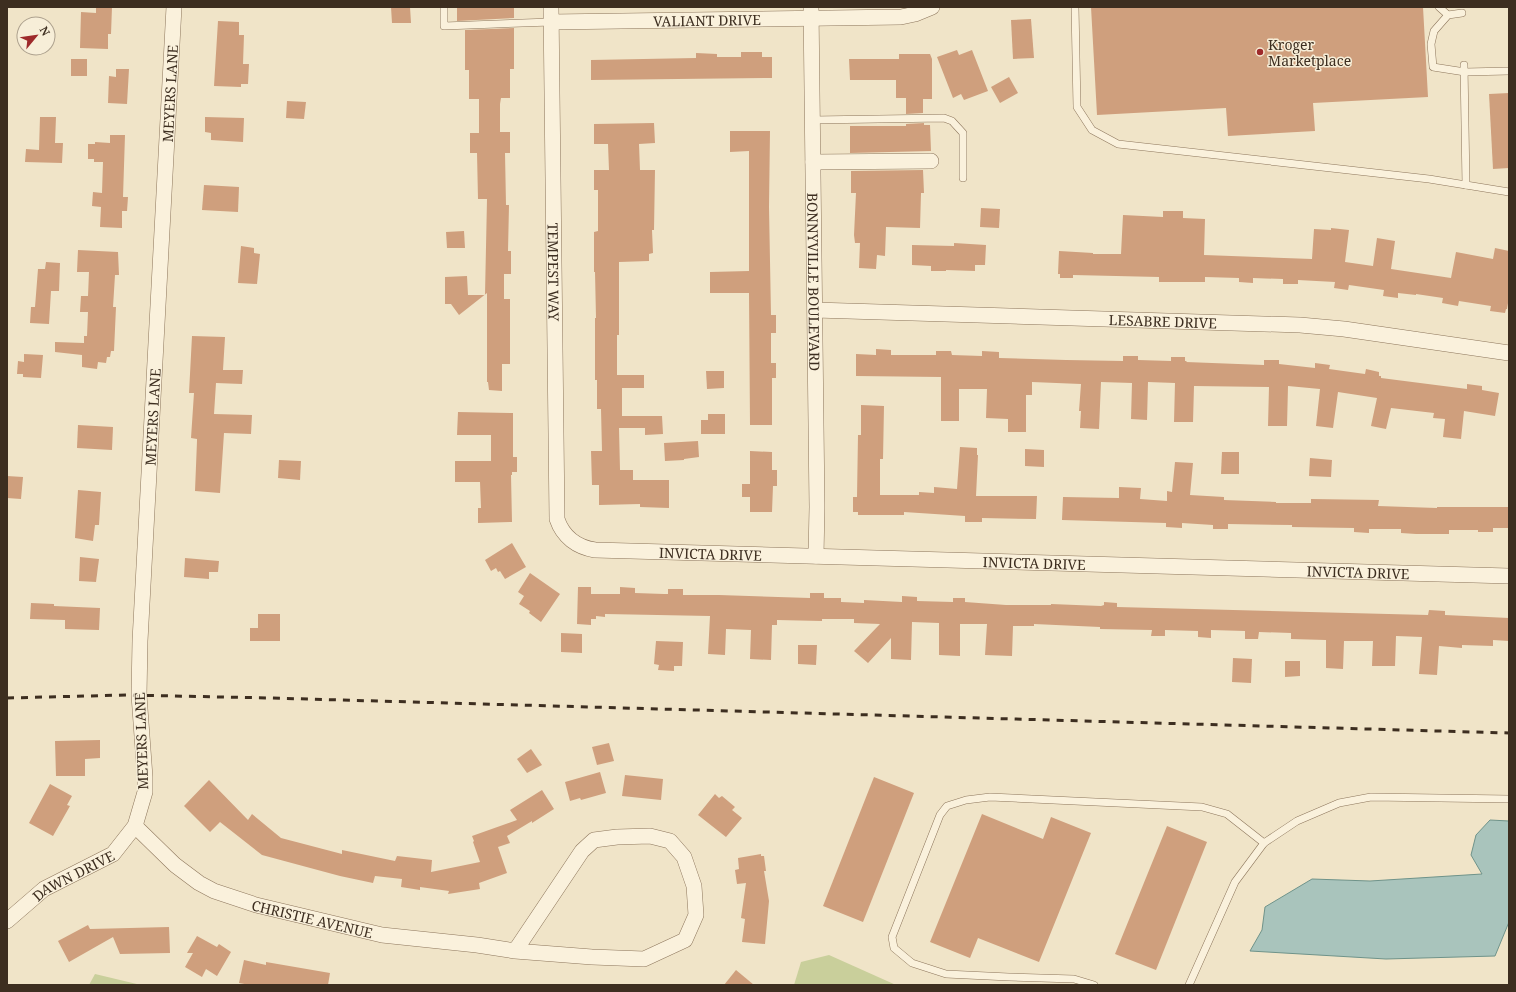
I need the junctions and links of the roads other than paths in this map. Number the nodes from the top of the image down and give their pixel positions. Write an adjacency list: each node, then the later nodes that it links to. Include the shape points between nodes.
1 (174, 7): 25 (street, MEYERS LANE, via 140,641 139,696 145,777 144,792)
2 (444, 7): 10 (lane, via 444,26)
3 (551, 7): 10 (street, TEMPEST WAY)
4 (932, 7): 7 (street, VALIANT DRIVE, via 901,17)
5 (1075, 7): 17 (lane, via 1077,107 1092,130 1118,144)
6 (1439, 7): 9 (lane)
7 (812, 13): 10 (street, VALIANT DRIVE); 13 (street, BONNYVILLE BOULEVARD)
8 (1462, 13): 9 (lane)
9 (1448, 15): 11 (lane, via 1434,31 1431,44 1433,67)
10 (552, 22): 21 (street, TEMPEST WAY, via 556,498 557,519)
11 (1464, 69): 12 (lane); 17 (lane)
12 (1509, 71)
13 (813, 120): 15 (street, BONNYVILLE BOULEVARD); 16 (lane, via 944,118 952,121 963,133)
14 (931, 161): 15 (street)
15 (813, 162): 19 (street, BONNYVILLE BOULEVARD)
16 (963, 178)
17 (1466, 185): 18 (lane)
18 (1509, 192)
19 (815, 310): 20 (street, LESABRE DRIVE, via 1300,325); 22 (street, BONNYVILLE BOULEVARD)
20 (1509, 353)
21 (564, 534): 22 (street, INVICTA DRIVE, via 581,546 595,550)
22 (816, 556): 23 (street, INVICTA DRIVE)
23 (1509, 576)
24 (1509, 799): 26 (lane, via 1371,797 1339,803 1297,821)
25 (135, 826): 27 (street, DAWN DRIVE, via 113,854 44,889); 28 (street, CHRISTIE AVENUE, via 175,865 199,883 238,900 382,935)
26 (1264, 843): 29 (lane, via 1227,814 1202,807 990,797 947,806 940,815 892,937 894,948 912,963 946,974 1074,979); 30 (lane, via 1235,882)
27 (7, 921)
28 (515, 951): 28 (street, CHRISTIE AVENUE, via 582,850 594,840 650,836 670,841 684,857 694,886 696,915 685,940 644,959)
29 (1094, 985)
30 (1189, 985)

